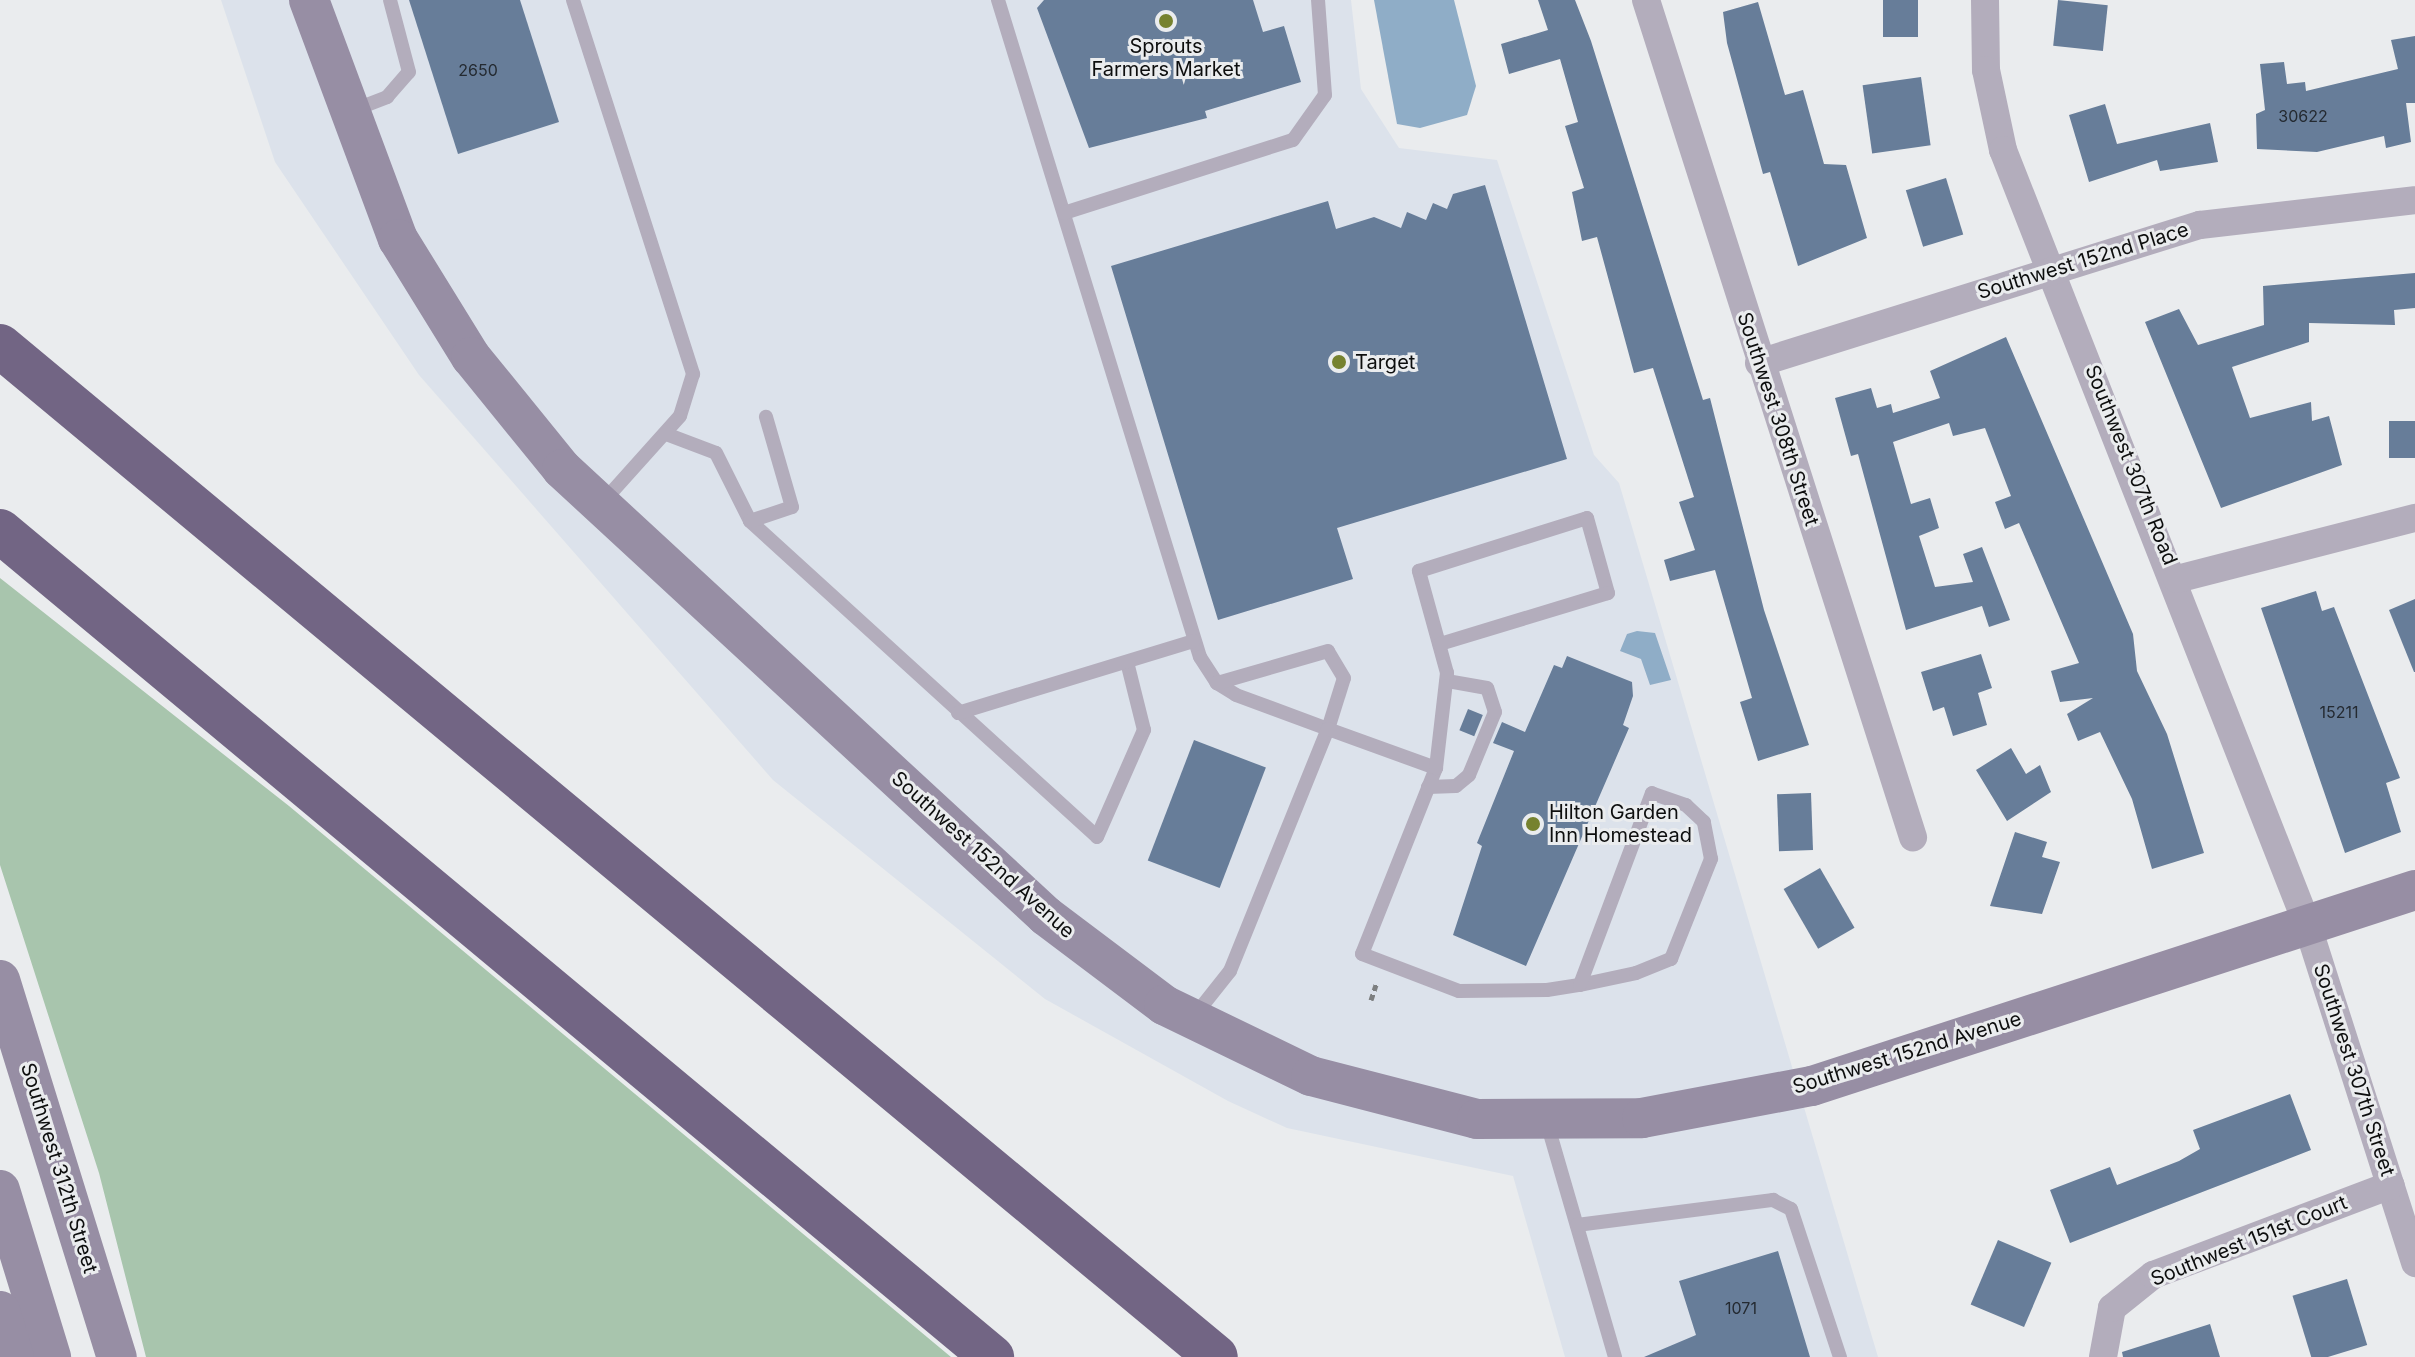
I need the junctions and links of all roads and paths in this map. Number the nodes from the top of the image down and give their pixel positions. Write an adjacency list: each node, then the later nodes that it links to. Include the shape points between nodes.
1 (309, 0): 8 (street, Southwest 152nd Avenue)
2 (390, 0): 8 (lane, via 409,72 387,97)
3 (573, 0): 15 (lane, via 689,353 691,392)
4 (998, 0): 10 (lane)
5 (1318, 0): 10 (lane, via 1325,95 1293,140)
6 (1646, 0): 13 (street, Southwest 308th Street)
7 (1985, 0): 11 (street, Southwest 307th Road, via 1986,70 2003,150)
8 (347, 113): 16 (street, Southwest 152nd Avenue, via 398,239 471,357)
9 (2415, 200): 11 (street, Southwest 152nd Place, via 2200,225)
10 (1064, 213): 21 (lane)
11 (2053, 270): 13 (street, Southwest 152nd Place); 20 (street, Southwest 307th Road)
12 (0, 346): 48 (highway)
13 (1759, 363): 30 (street, Southwest 308th Street)
14 (766, 417): 18 (lane, via 792,507)
15 (666, 434): 16 (lane); 18 (lane, via 716,453)
16 (599, 505): 37 (street, Southwest 152nd Avenue, via 1046,916)
17 (2415, 518): 20 (street)
18 (750, 521): 26 (lane)
19 (0, 531): 47 (highway)
20 (2177, 579): 32 (street, Southwest 307th Road)
21 (1193, 641): 23 (lane); 25 (lane)
22 (1440, 644): 22 (lane, via 1419,571 1587,518 1608,593); 24 (lane)
23 (1127, 662): 26 (lane); 26 (lane, via 1144,730 1097,837)
24 (1447, 681): 28 (lane); 29 (lane, via 1487,688 1495,712 1469,775 1456,786)
25 (1217, 683): 27 (lane); 27 (lane, via 1328,651 1344,678)
26 (958, 713)
27 (1328, 729): 28 (lane); 37 (lane, via 1230,971)
28 (1436, 768): 29 (lane)
29 (1428, 787): 35 (lane, via 1362,954 1474,994)
30 (1913, 837)
31 (2415, 890): 32 (street, Southwest 152nd Avenue)
32 (2307, 924): 38 (street, Southwest 152nd Avenue, via 1812,1086 1642,1118); 39 (street, Southwest 307th Street)
33 (1379, 978): 36 (path)
34 (0, 980): 46 (street, Southwest 312th Street)
35 (1580, 985): 35 (lane, via 1656,967 1679,949 1711,859 1704,822 1686,805 1652,793)
36 (1371, 1000)
37 (1192, 1019): 38 (street, Southwest 152nd Avenue, via 1311,1076 1477,1119)
38 (1546, 1118): 41 (lane)
39 (2391, 1185): 42 (street, Southwest 307th Street); 51 (street, Southwest 151st Court, via 2153,1275 2112,1308)
40 (0, 1190): 45 (street)
41 (1577, 1225): 49 (lane); 50 (lane, via 1773,1200 1791,1209)
42 (2415, 1263)
43 (0, 1311): 44 (street)
44 (14, 1357)
45 (51, 1357)
46 (117, 1357)
47 (992, 1357)
48 (1216, 1357)
49 (1615, 1357)
50 (1840, 1357)
51 (2103, 1357)

